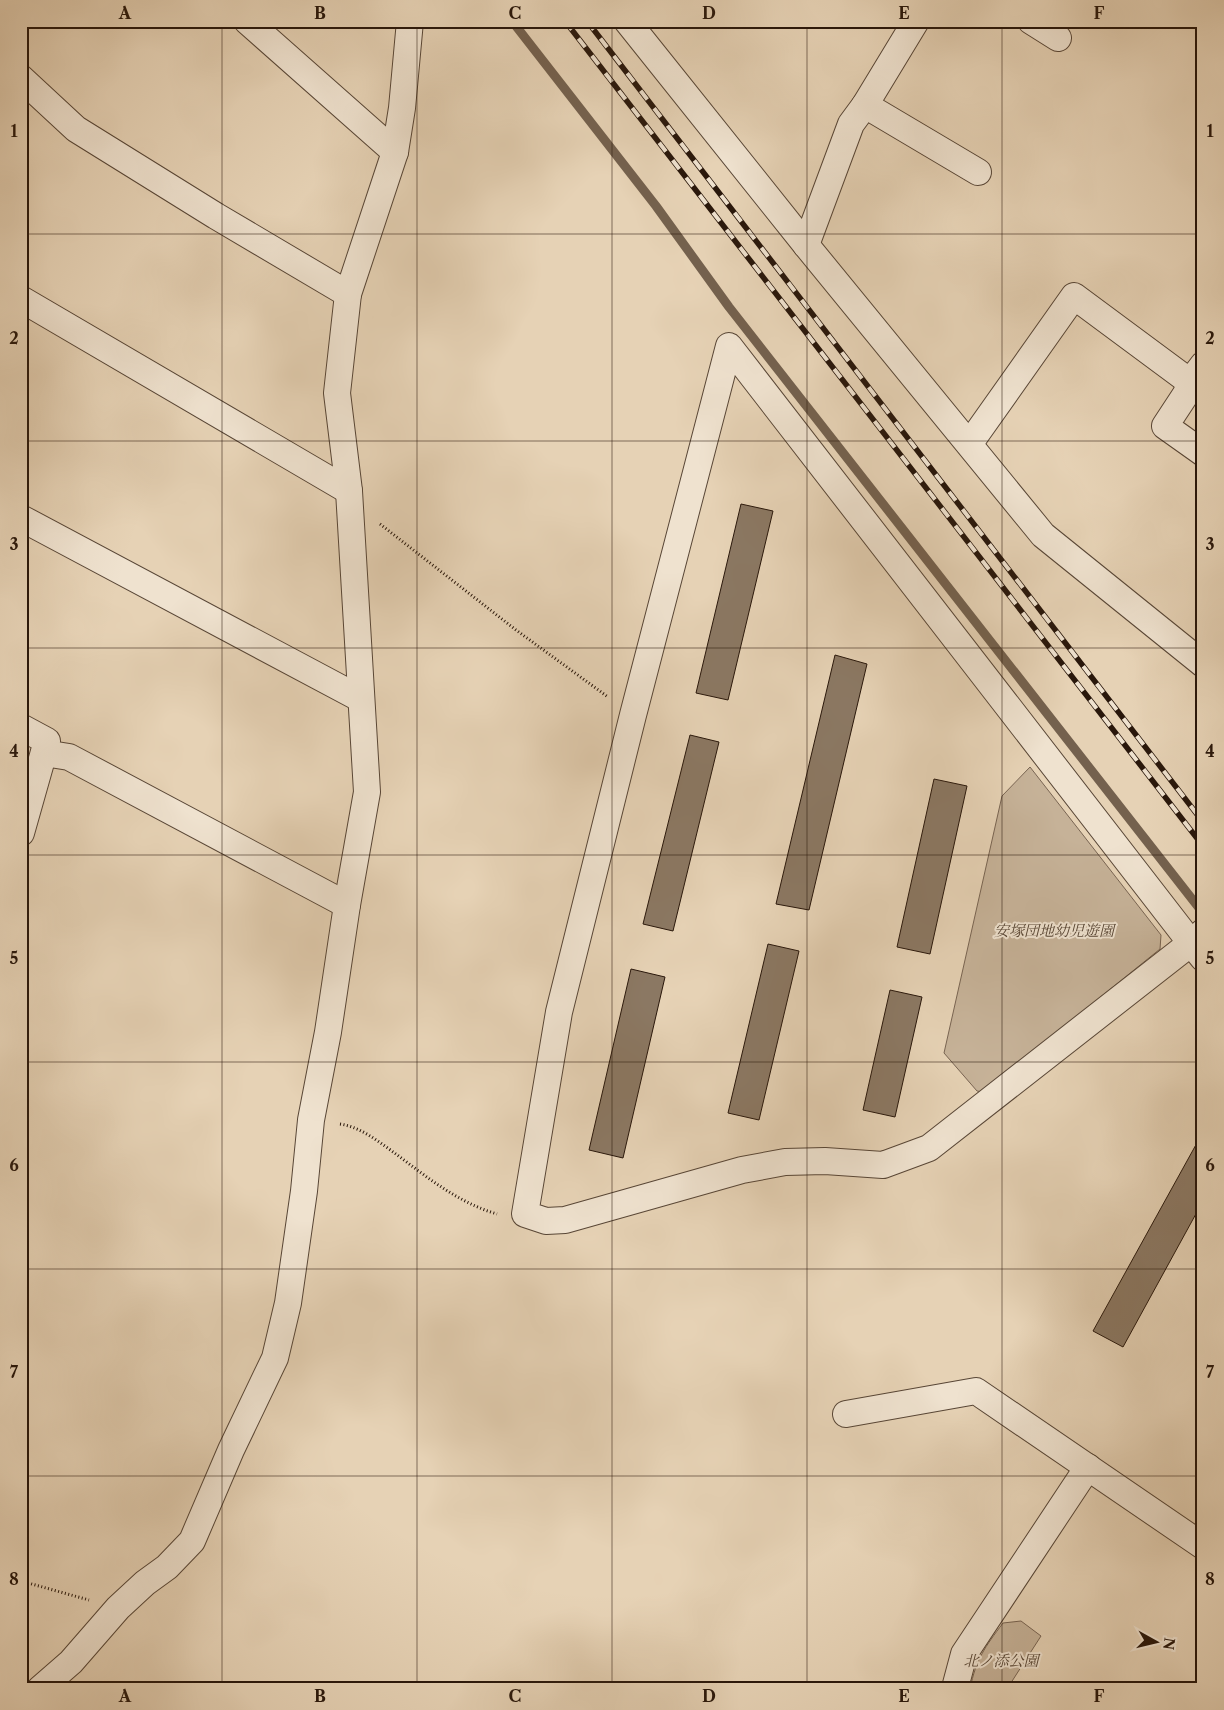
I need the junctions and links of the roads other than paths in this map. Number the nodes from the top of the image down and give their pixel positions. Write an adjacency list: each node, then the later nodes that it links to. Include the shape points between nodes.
1 (247, 21): 9 (street)
2 (410, 21): 9 (street, via 402,108)
3 (627, 21): 11 (street)
4 (916, 21): 8 (street)
5 (1031, 21): 6 (street)
6 (1058, 38)
7 (21, 78): 12 (street, via 76,130)
8 (865, 105): 10 (street); 11 (street, via 851,124)
9 (394, 152): 12 (street)
10 (978, 172)
11 (806, 245): 15 (street)
12 (348, 294): 17 (street, via 337,393)
13 (21, 299): 17 (street)
14 (1196, 374): 15 (street, via 1074,296); 16 (street, via 1165,426)
15 (970, 443): 19 (street, via 1044,535)
16 (1203, 454)
17 (350, 496): 20 (street)
18 (21, 518): 20 (street)
19 (1203, 664)
20 (361, 699): 24 (street, via 367,792)
21 (21, 727): 22 (street, via 47,741)
22 (44, 753): 23 (street); 24 (street, via 69,757)
23 (21, 833)
24 (347, 905): 29 (street, via 307,1145 304,1191 288,1303 275,1358 192,1541 118,1608 71,1662)
25 (1199, 945): 25 (street, via 729,346 559,1012 525,1214 546,1221 565,1220 742,1170 785,1162 825,1161 883,1166 929,1148)
26 (846, 1414): 27 (street, via 976,1391)
27 (1088, 1467): 28 (street); 30 (street, via 964,1654)
28 (1203, 1546)
29 (40, 1689)
30 (956, 1689)

